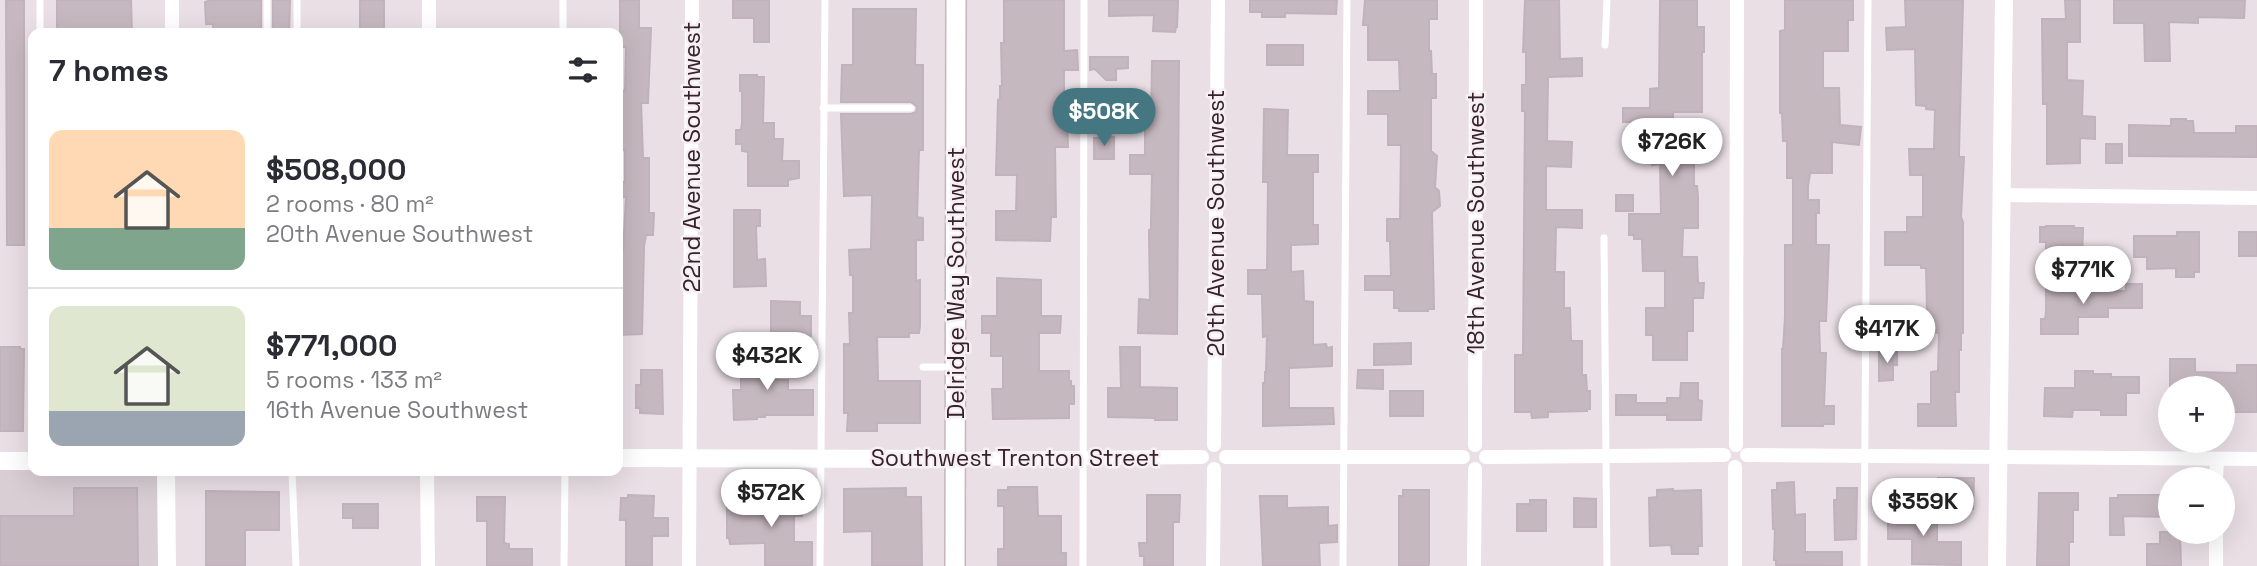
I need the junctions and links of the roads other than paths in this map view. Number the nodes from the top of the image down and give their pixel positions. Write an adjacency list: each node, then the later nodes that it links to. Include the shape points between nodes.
1 (40, 0): 18 (lane)
2 (172, 0): 19 (street)
3 (267, 0): 20 (lane)
4 (297, 0): 21 (lane)
5 (429, 0): 22 (street)
6 (563, 0): 23 (lane)
7 (692, 0): 48 (street, 22nd Avenue Southwest)
8 (825, 0): 25 (lane)
9 (956, 0): 31 (main road, Delridge Way Southwest)
10 (1084, 0): 47 (lane)
11 (1218, 0): 33 (street, 20th Avenue Southwest)
12 (1347, 0): 36 (lane)
13 (1476, 0): 34 (street, 18th Avenue Southwest)
14 (1607, 0): 24 (lane)
15 (1737, 0): 32 (street)
16 (1868, 0): 39 (lane)
17 (2004, 0): 27 (street)
18 (40, 28)
19 (172, 28)
20 (267, 28)
21 (297, 28)
22 (429, 28)
23 (563, 28)
24 (1605, 45)
25 (823, 108): 26 (lane); 46 (lane)
26 (911, 108)
27 (2002, 195): 28 (street); 44 (street)
28 (2257, 198)
29 (1604, 238): 37 (lane)
30 (923, 367): 31 (lane)
31 (956, 367): 49 (main road, Delridge Way Southwest)
32 (1736, 445): 35 (street); 38 (street)
33 (1214, 446): 40 (street, via 1205,449); 41 (street)
34 (1475, 446): 42 (street, via 1467,448); 43 (street, via 1482,448)
35 (1724, 455): 37 (street); 54 (street, via 1727,464)
36 (1344, 456): 41 (street); 42 (street); 72 (lane)
37 (1608, 456): 43 (street); 74 (lane)
38 (1746, 456): 39 (street); 54 (street, via 1744,464)
39 (1865, 456): 44 (street); 76 (lane)
40 (1202, 457): 47 (street, Southwest Trenton Street); 56 (street, via 1204,465)
41 (1226, 457): 56 (street, via 1222,466)
42 (1463, 457): 57 (street, via 1466,465)
43 (1486, 457): 57 (street, via 1483,466)
44 (1998, 457): 50 (street); 77 (street)
45 (623, 458): 48 (street, Southwest Trenton Street)
46 (820, 458): 48 (street, Southwest Trenton Street); 49 (street, Southwest Trenton Street); 68 (lane)
47 (1082, 458): 49 (street, Southwest Trenton Street); 70 (lane)
48 (690, 459): 67 (street, 22nd Avenue Southwest)
49 (956, 459): 69 (main road, Delridge Way Southwest)
50 (2217, 459): 51 (street); 55 (street)
51 (2257, 459)
52 (0, 461): 53 (street)
53 (28, 461)
54 (1735, 467): 75 (street)
55 (2217, 467)
56 (1214, 469): 71 (street)
57 (1475, 469): 73 (street)
58 (166, 476): 63 (street)
59 (292, 476): 64 (lane)
60 (427, 476): 65 (street)
61 (565, 476): 66 (lane)
62 (2216, 544): 78 (street)
63 (167, 566)
64 (296, 566)
65 (428, 566)
66 (564, 566)
67 (689, 566)
68 (820, 566)
69 (955, 566)
70 (1083, 566)
71 (1213, 566)
72 (1343, 566)
73 (1474, 566)
74 (1607, 566)
75 (1735, 566)
76 (1864, 566)
77 (1997, 566)
78 (2216, 566)

